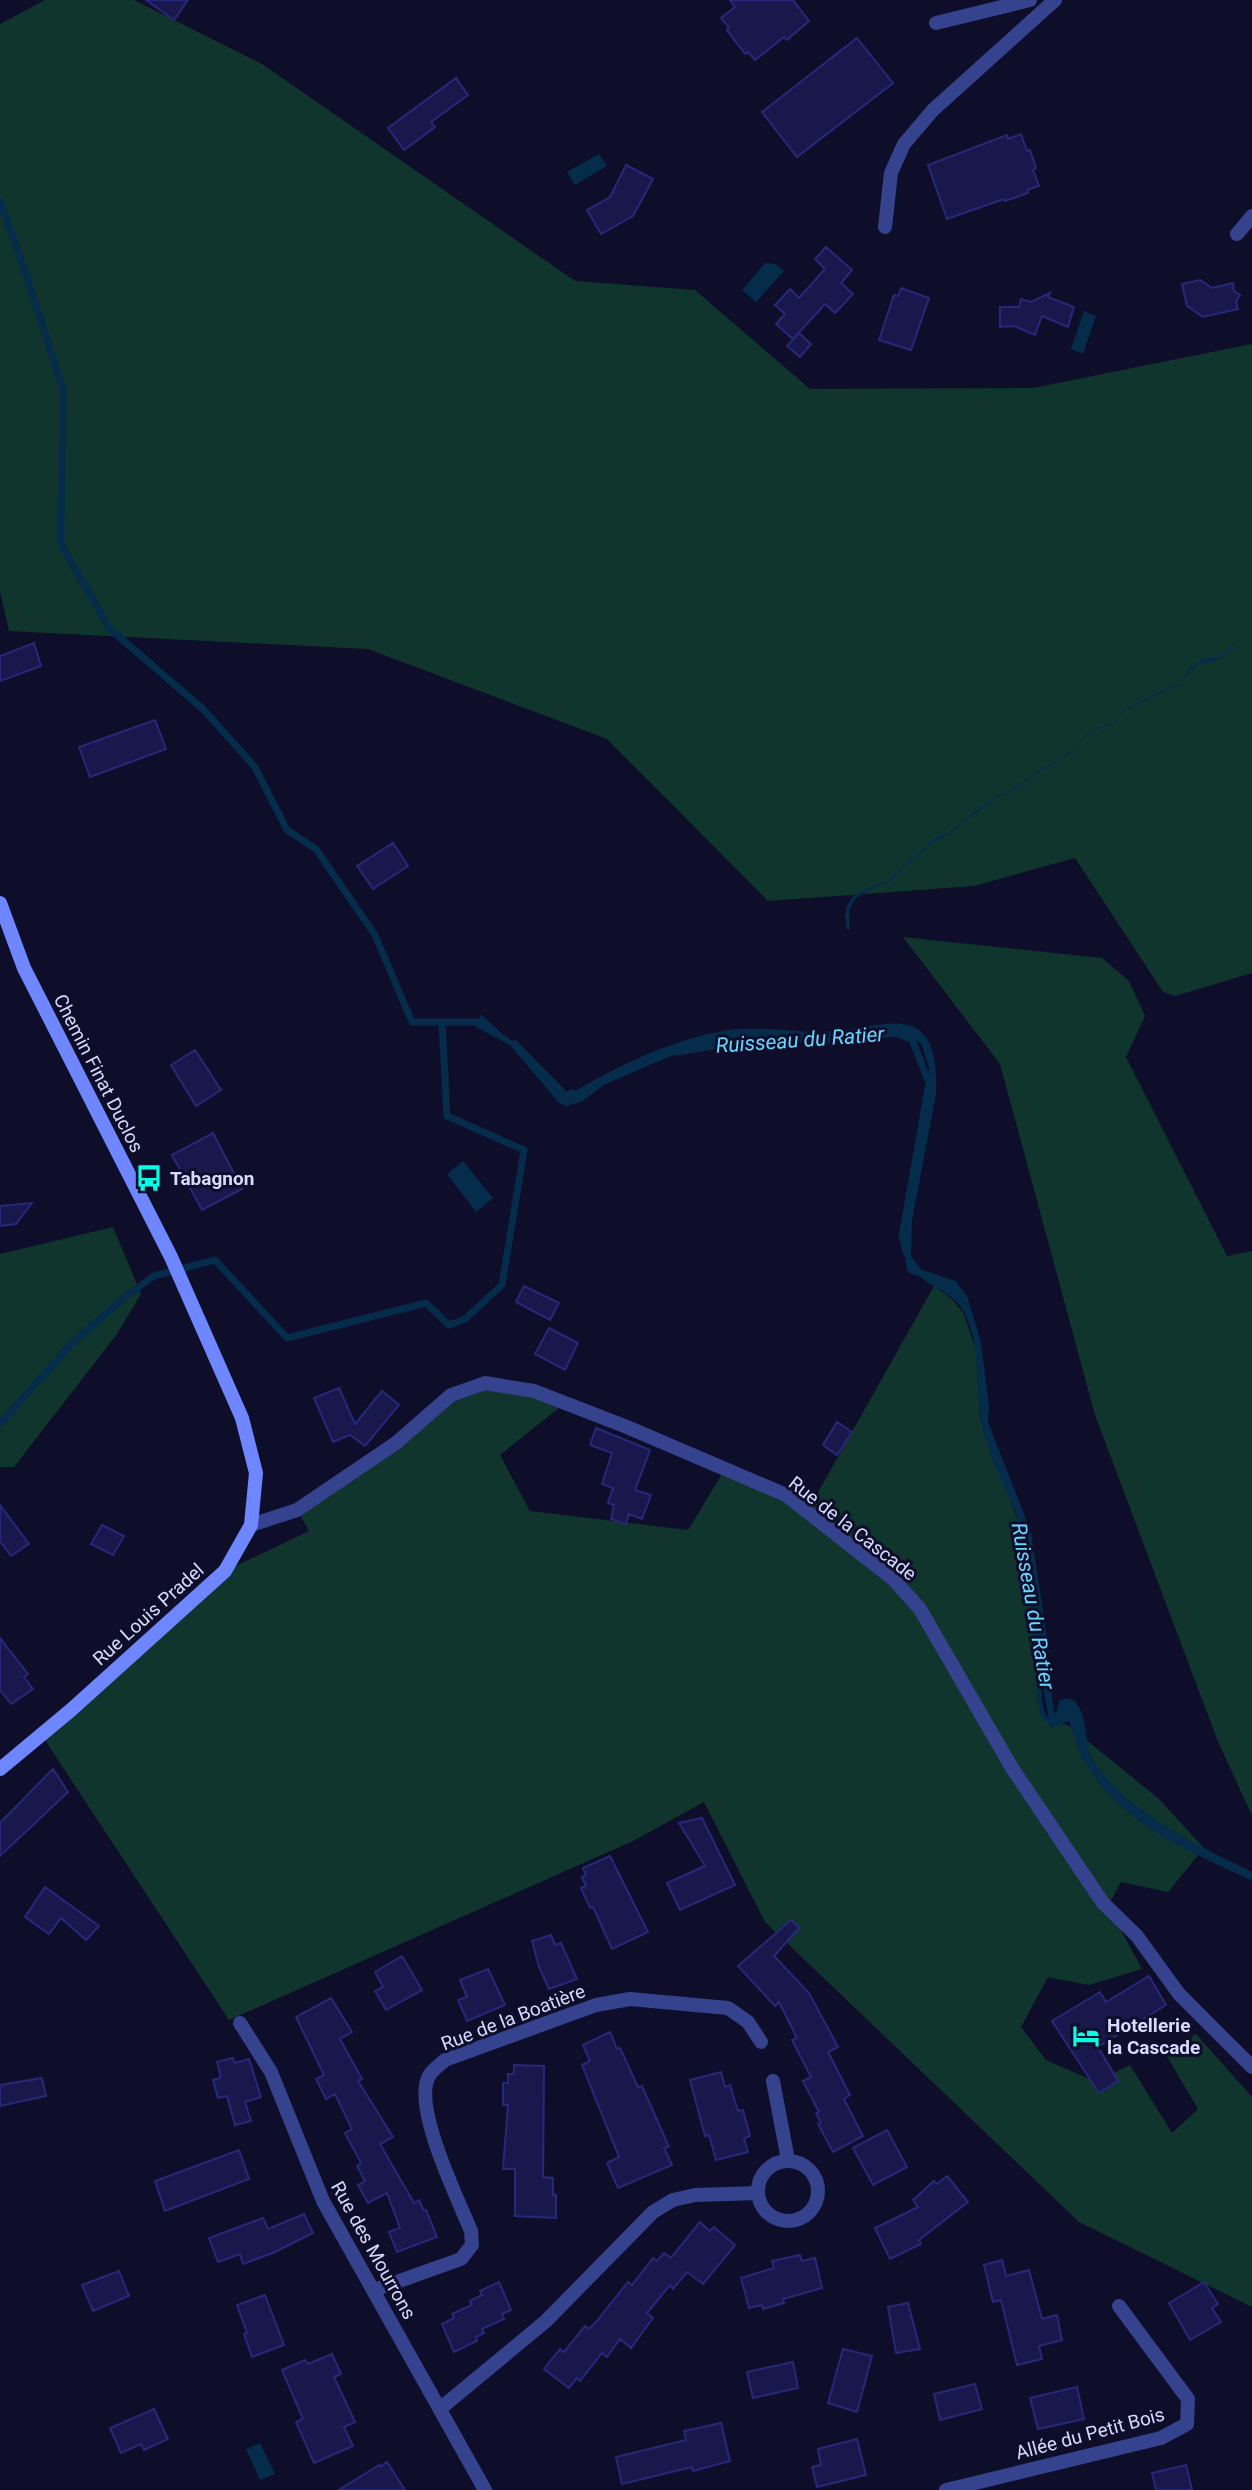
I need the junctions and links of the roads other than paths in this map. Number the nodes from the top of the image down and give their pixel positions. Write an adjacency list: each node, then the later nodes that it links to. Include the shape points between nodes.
1 (1030, 0): 3 (street)
2 (1055, 0): 5 (street, via 933,110 904,144 891,173)
3 (936, 23)
4 (1252, 216): 6 (street)
5 (885, 227)
6 (1237, 234)
7 (0, 903): 8 (main road, Chemin Finat Duclos, via 24,968)
8 (171, 1257): 9 (main road, Rue Louis Pradel, via 242,1418 256,1473)
9 (251, 1525): 10 (main road, Rue Louis Pradel, via 225,1571); 13 (street, Rue de la Cascade, via 297,1510 396,1443 451,1395 485,1383 534,1391 786,1495 893,1579 920,1609 1012,1768 1103,1903 1137,1936 1179,1994)
10 (0, 1769)
11 (240, 2023): 17 (street, Rue des Mourrons, via 271,2072 323,2201)
12 (761, 2042): 17 (street, Rue de la Boatière, via 748,2022 728,2008 630,1999 596,2005 445,2060 429,2076 425,2098 429,2125 471,2231 472,2245 461,2259)
13 (1252, 2067)
14 (773, 2081): 15 (street)
15 (788, 2160): 16 (street, via 763,2174); 16 (street, via 807,2167 818,2183 817,2203 811,2212 803,2219 783,2222 765,2211)
16 (758, 2193): 19 (street, via 695,2195 653,2211 546,2321)
17 (374, 2290): 19 (street, Rue des Mourrons)
18 (1119, 2306): 21 (street, Allée du Petit Bois, via 1188,2399 1187,2424 1161,2438)
19 (440, 2408): 20 (street, Rue des Mourrons)
20 (485, 2490)
21 (946, 2490)

